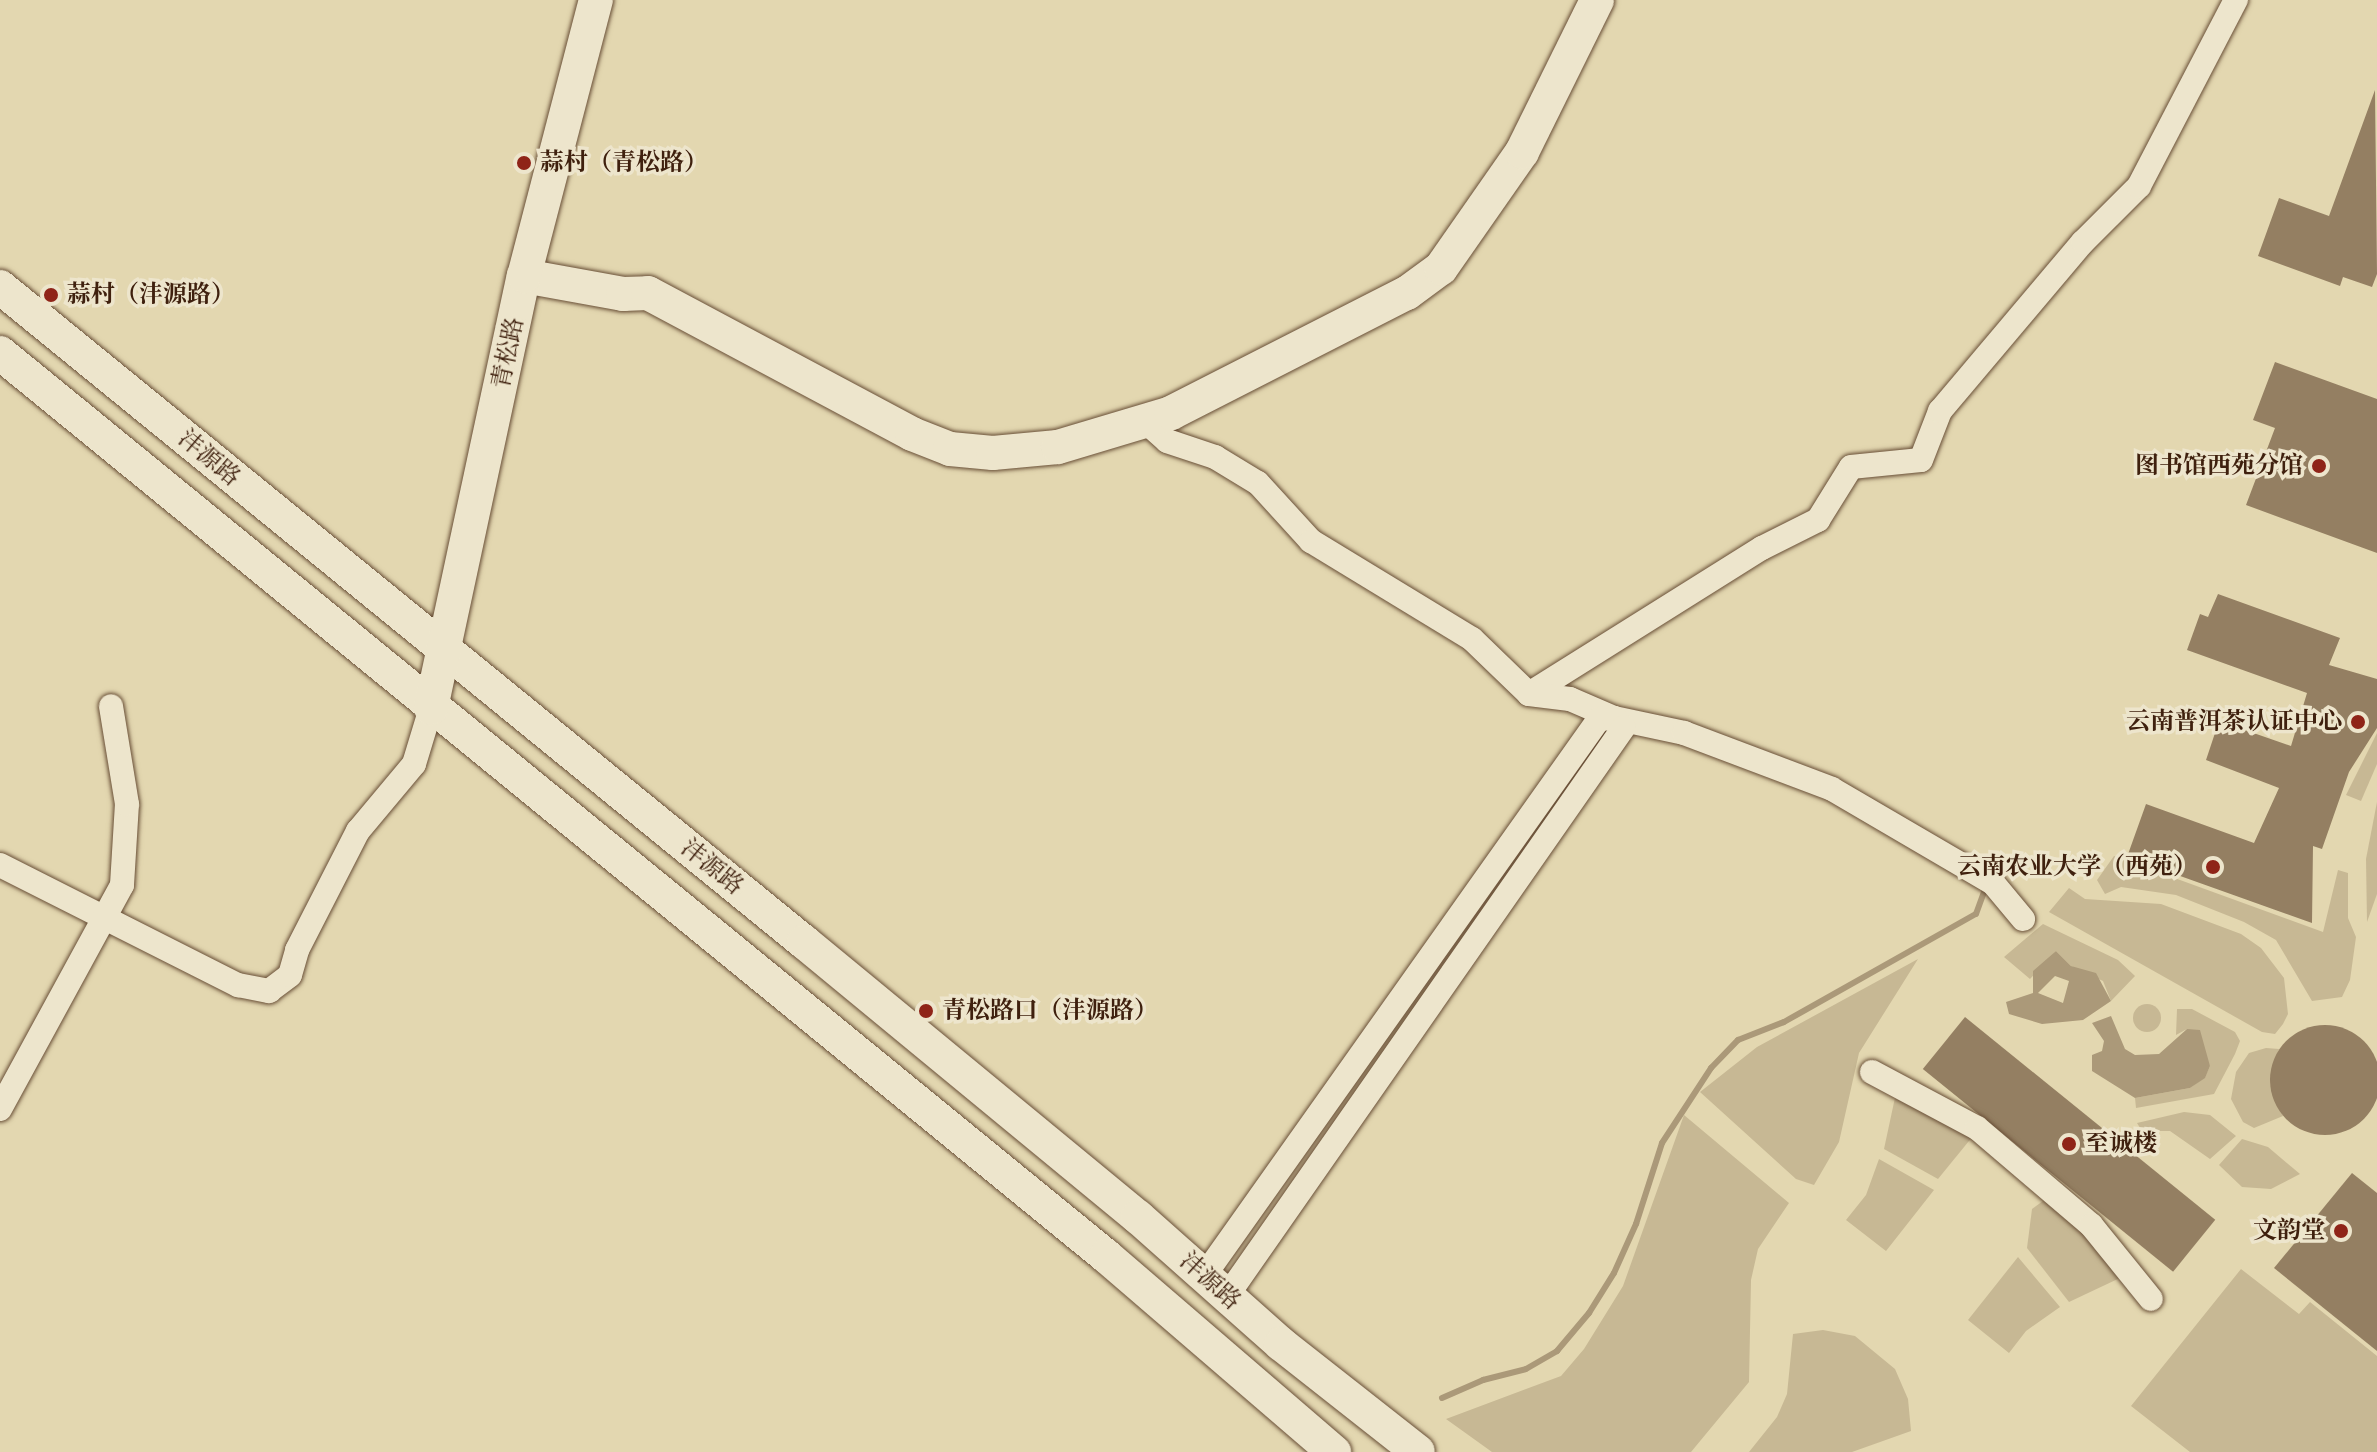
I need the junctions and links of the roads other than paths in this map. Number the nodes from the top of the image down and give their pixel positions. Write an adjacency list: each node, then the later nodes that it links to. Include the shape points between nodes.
1 (596, 0): 4 (main road, 青松路)
2 (1597, 0): 7 (main road, via 1522,152 1441,268 1407,293)
3 (2236, 0): 9 (street, via 2139,186 2083,242 1940,411 1921,460 1851,467 1818,520 1762,548)
4 (524, 276): 7 (main road, via 623,294 648,293 912,434 950,449 993,453 1058,447); 8 (main road, 青松路)
5 (0, 287): 8 (main road, 沣源路)
6 (0, 353): 11 (main road)
7 (1145, 421): 9 (street, via 1167,441 1215,457 1258,483 1311,541 1472,639)
8 (445, 651): 11 (main road, 青松路); 18 (main road, 沣源路)
9 (1529, 694): 12 (street, via 1570,699)
10 (111, 706): 14 (street, via 127,804 127,851 122,885)
11 (431, 708): 14 (street, via 414,764 358,831 297,950 290,975 269,991 238,985); 19 (main road)
12 (1614, 718): 15 (street, via 1684,733 1832,789 1993,883); 20 (street, via 1624,727)
13 (0, 865): 14 (street)
14 (107, 918): 17 (street)
15 (2023, 919)
16 (1872, 1072): 21 (street, via 1977,1128 2002,1148 2091,1225)
17 (0, 1109)
18 (1138, 1217): 19 (main road, via 1145,1230 1139,1252 1120,1260); 20 (main road, 沣源路)
19 (1106, 1256): 22 (main road)
20 (1216, 1286): 22 (main road, via 1193,1283 1181,1291 1176,1312); 24 (main road, 沣源路)
21 (2151, 1299)
22 (1183, 1325): 23 (main road)
23 (1334, 1452)
24 (1418, 1452)

